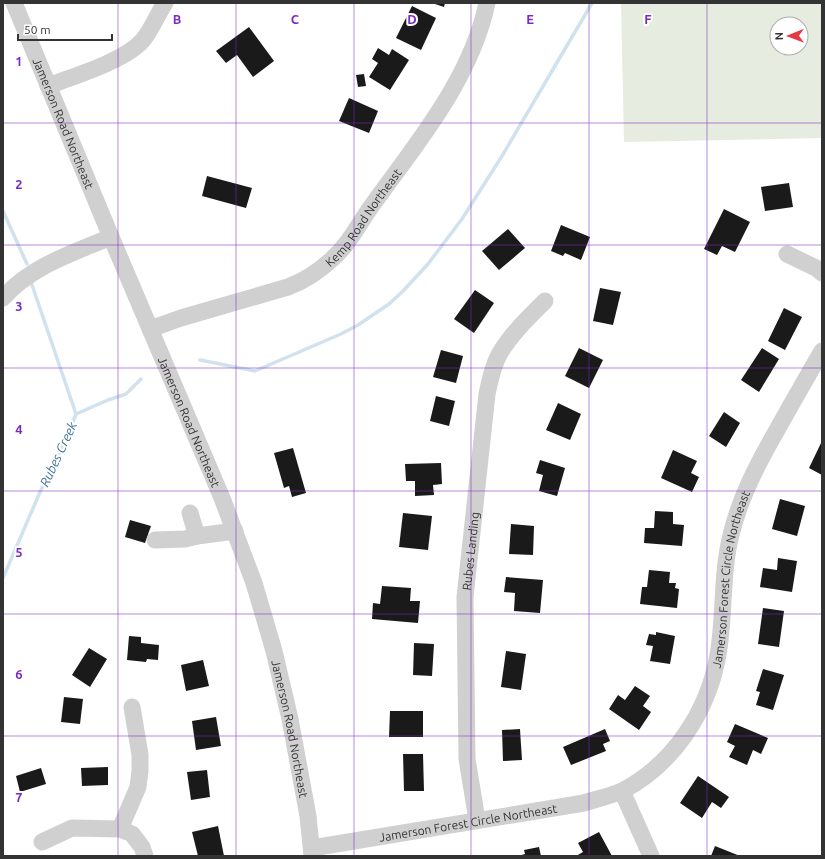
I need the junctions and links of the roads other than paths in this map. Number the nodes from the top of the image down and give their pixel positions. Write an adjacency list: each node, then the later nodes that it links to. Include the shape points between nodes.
1 (14, 3): 4 (street, Jamerson Road Northeast)
2 (165, 3): 4 (street, via 142,40 132,50 113,61)
3 (487, 3): 10 (street, Kemp Road Northeast, via 474,44 443,106 345,247 332,260 302,281 288,287)
4 (48, 86): 5 (street, Jamerson Road Northeast)
5 (111, 237): 8 (street, via 43,266); 10 (street, Jamerson Road Northeast)
6 (787, 254): 7 (street)
7 (822, 273)
8 (3, 298)
9 (545, 301): 18 (street, Rubes Landing, via 512,336 500,354 487,394 464,597 467,759)
10 (150, 329): 13 (street, Jamerson Road Northeast)
11 (822, 351): 17 (street, Jamerson Forest Circle Northeast, via 758,464 742,500 731,534 725,565 718,654 713,678 703,704 676,747 643,777)
12 (190, 513): 14 (street)
13 (235, 531): 14 (street); 21 (street, Jamerson Road Northeast, via 254,583 290,719)
14 (197, 536): 15 (street)
15 (155, 540)
16 (132, 707): 19 (street, via 140,771 138,787)
17 (622, 791): 18 (street, Jamerson Forest Circle Northeast, via 584,803); 23 (street)
18 (477, 820): 21 (street, Jamerson Forest Circle Northeast)
19 (120, 829): 20 (street, via 72,828); 22 (street, via 132,834)
20 (42, 842)
21 (312, 852)
22 (145, 856)
23 (651, 856)

